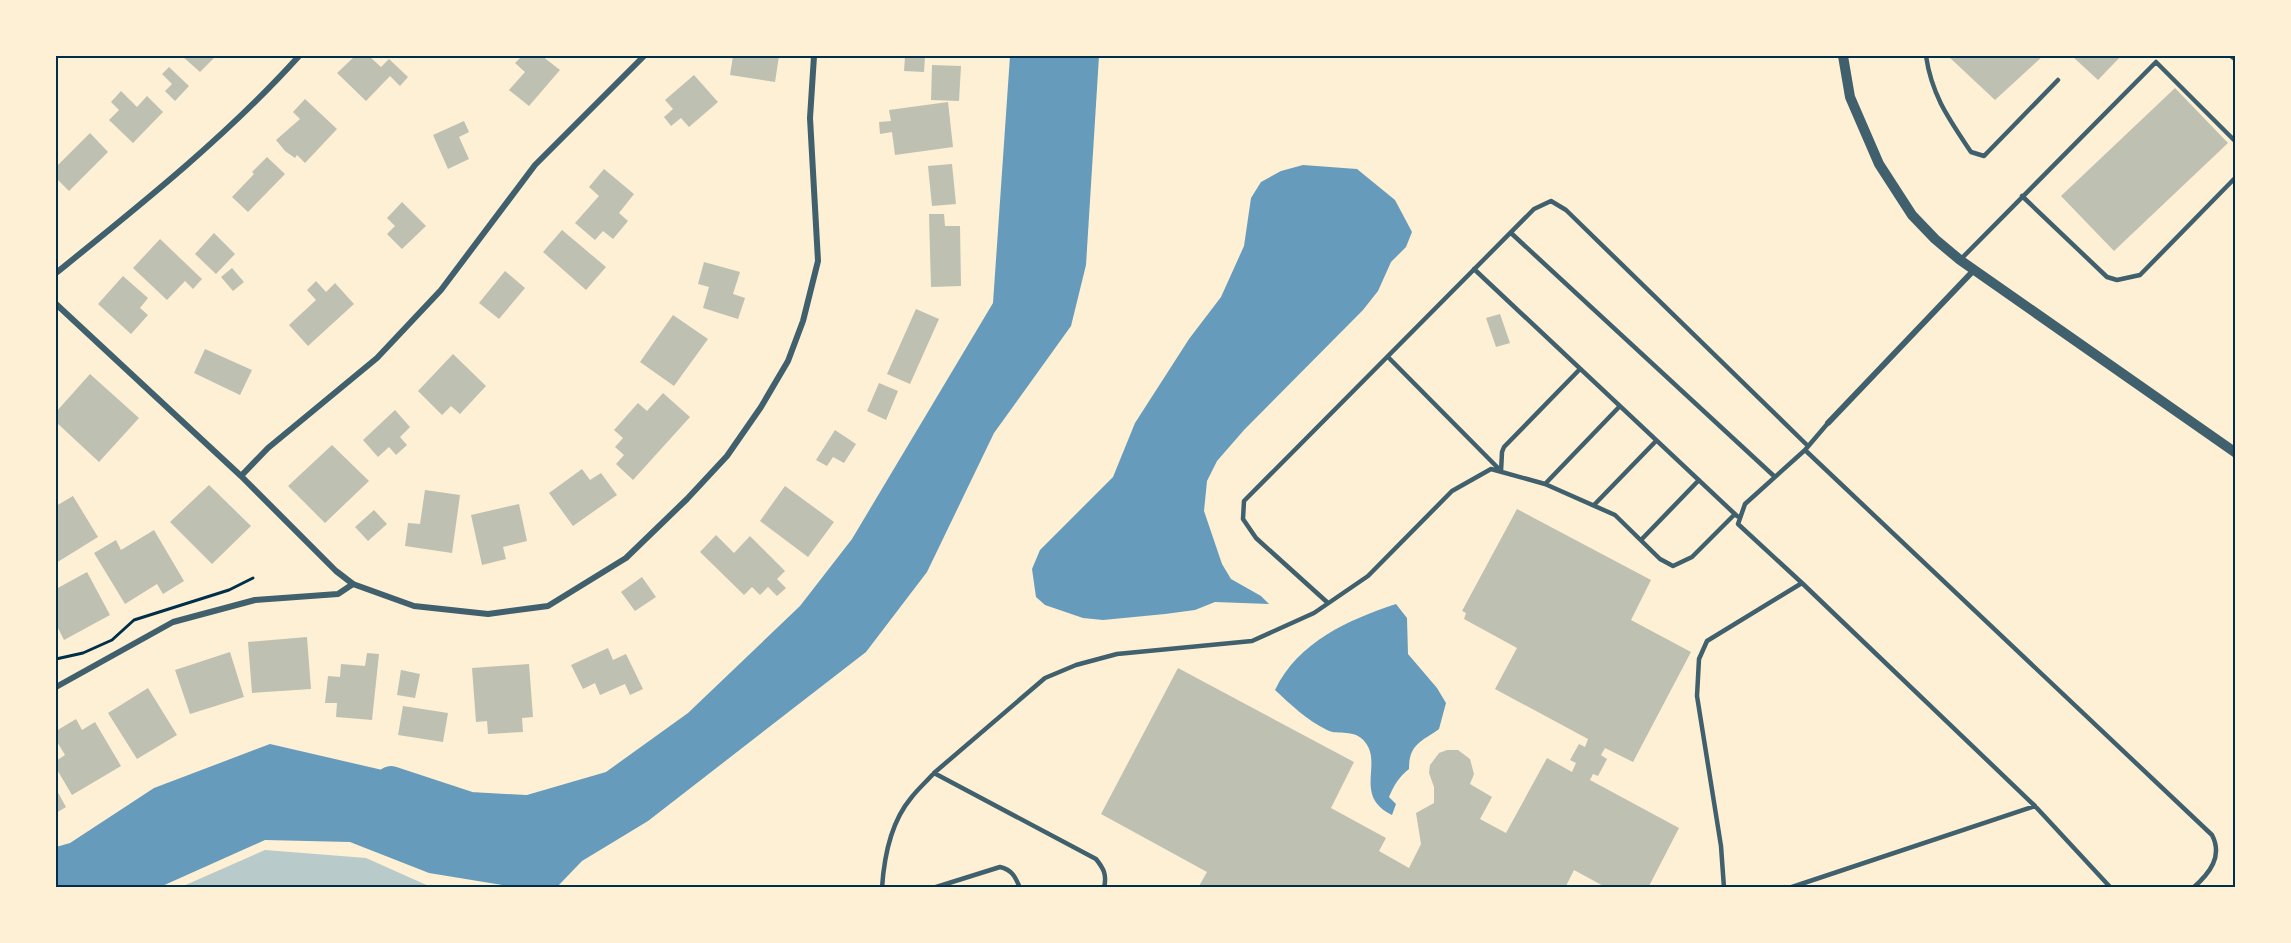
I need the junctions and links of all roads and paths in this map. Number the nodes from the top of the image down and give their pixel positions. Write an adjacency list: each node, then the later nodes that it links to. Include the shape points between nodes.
1 (299, 56): 18 (street, via 158,190)
2 (644, 56): 28 (street, via 536,165 441,290 385,349 268,448)
3 (814, 56): 37 (street, via 810,118 818,261 788,361 727,456 626,558 548,606 488,614 414,606)
4 (1843, 56): 15 (street, via 1850,97 1879,164 1912,215)
5 (1926, 56): 10 (lane, via 1941,107 1971,152 1984,156)
6 (2153, 56): 9 (lane)
7 (2231, 56): 8 (lane)
8 (2235, 60)
9 (2156, 62): 11 (lane); 13 (lane)
10 (2058, 80)
11 (2235, 142)
12 (2235, 177): 13 (lane, via 2140,275 2117,280 2107,277)
13 (2022, 196): 15 (lane)
14 (1510, 233): 16 (lane); 25 (lane, via 1534,209 1551,201 1566,210); 29 (lane)
15 (1960, 260): 17 (street)
16 (1474, 269): 20 (lane); 21 (lane)
17 (1974, 270): 23 (street); 26 (street)
18 (56, 273)
19 (56, 304): 28 (street)
20 (1388, 357): 27 (lane); 38 (lane, via 1244,501 1243,519 1256,538)
21 (1580, 369): 22 (lane); 27 (lane, via 1504,447)
22 (1620, 406): 24 (lane); 31 (lane)
23 (1828, 423): 25 (lane)
24 (1656, 441): 30 (lane); 32 (lane)
25 (1806, 448): 29 (lane); 49 (lane, via 2212,834 2217,857)
26 (2235, 453)
27 (1501, 472): 31 (lane); 38 (lane, via 1491,469 1452,491 1368,576)
28 (241, 476): 37 (street)
29 (1775, 477): 34 (lane, via 1744,504)
30 (1699, 480): 33 (lane); 35 (lane)
31 (1545, 483): 32 (lane)
32 (1594, 505): 35 (lane, via 1616,515)
33 (1735, 514): 34 (lane); 35 (lane, via 1692,557 1673,566)
34 (1740, 519): 36 (lane, via 1738,524)
35 (1641, 540)
36 (1803, 583): 41 (lane); 46 (lane, via 1707,641 1699,659 1697,696)
37 (353, 584): 39 (street, via 338,594 255,600 173,622)
38 (1328, 603): 40 (lane, via 1252,641 1117,654 1045,678)
39 (56, 687)
40 (934, 774): 42 (lane, via 909,800 892,833 883,863); 45 (lane, via 1096,859 1107,877)
41 (2035, 806): 47 (lane); 48 (lane)
42 (882, 888)
43 (933, 888): 44 (lane, via 1000,867 1009,869)
44 (1020, 888)
45 (1104, 888)
46 (1724, 888)
47 (1789, 888)
48 (2111, 888)
49 (2193, 888)

